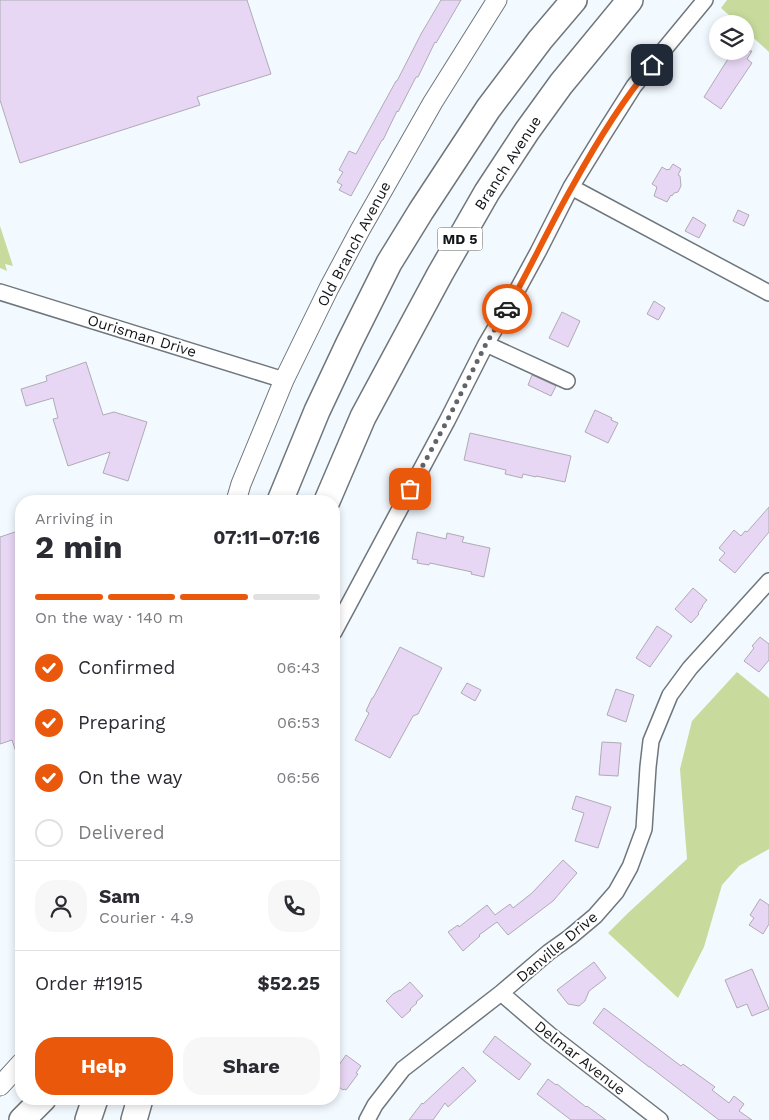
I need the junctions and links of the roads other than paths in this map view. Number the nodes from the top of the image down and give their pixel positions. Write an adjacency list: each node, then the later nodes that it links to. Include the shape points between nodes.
1 (497, 0): 9 (street, Old Branch Avenue, via 433,102 360,230)
2 (574, 0): 12 (highway, via 488,109 389,263 329,386)
3 (630, 0): 13 (highway, Branch Avenue / MD 5, via 561,84 487,192 363,418)
4 (705, 0): 5 (street, via 634,86)
5 (571, 187): 7 (street); 8 (street, via 518,291)
6 (0, 292): 9 (street, Ourisman Drive)
7 (769, 293)
8 (486, 344): 10 (street); 15 (street)
9 (284, 380): 11 (street, Old Branch Avenue)
10 (567, 381)
11 (238, 495)
12 (283, 495)
13 (330, 495)
14 (769, 581): 16 (street, Danville Drive, via 690,668 670,695 651,740 644,829 630,867 616,892 595,916)
15 (340, 621)
16 (501, 993): 27 (street, Danville Drive, via 403,1068); 28 (street, Delmar Avenue)
17 (15, 1069): 18 (street)
18 (0, 1086)
19 (37, 1105): 23 (highway)
20 (93, 1105): 24 (highway)
21 (138, 1105): 25 (highway)
22 (147, 1105): 26 (highway)
23 (22, 1120)
24 (88, 1120)
25 (134, 1120)
26 (144, 1120)
27 (368, 1120)
28 (660, 1120)

